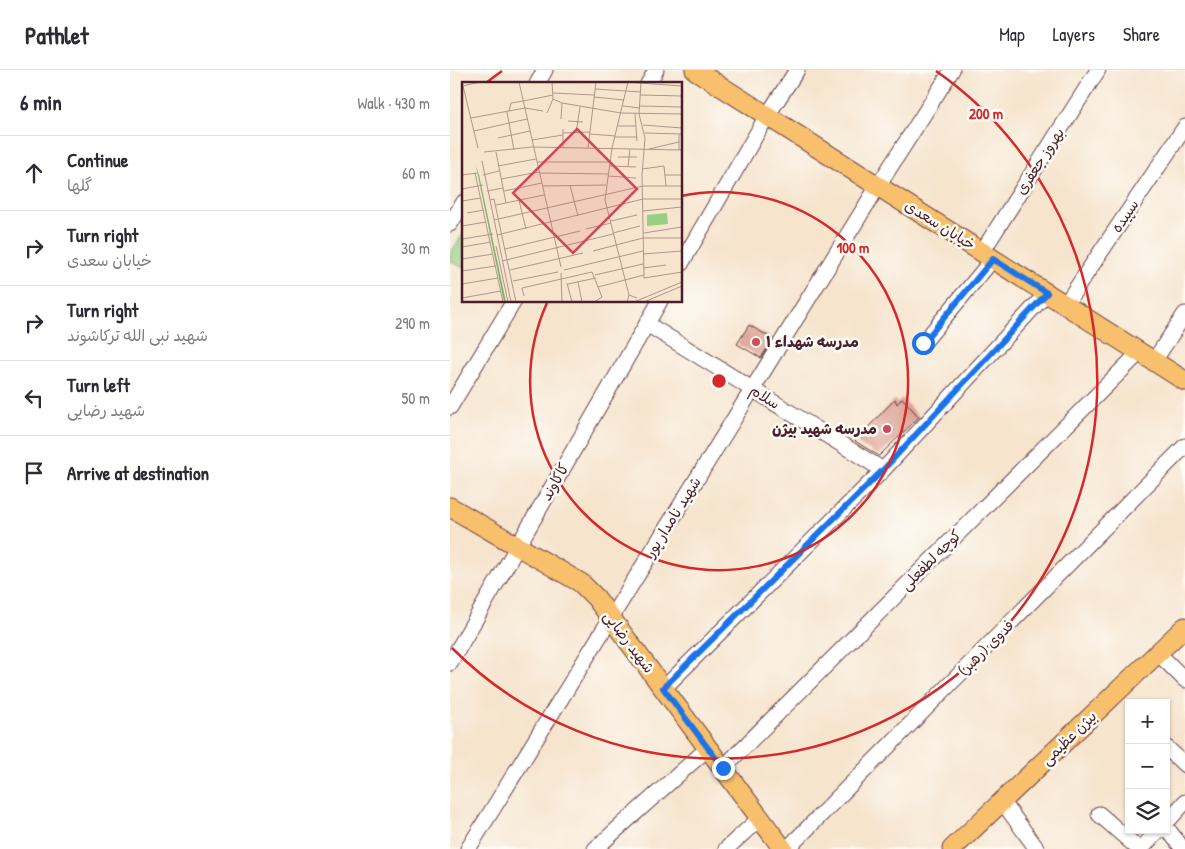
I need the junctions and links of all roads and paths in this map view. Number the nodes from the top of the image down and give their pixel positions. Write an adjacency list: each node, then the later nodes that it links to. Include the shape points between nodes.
1 (545, 70): 7 (street)
2 (656, 70): 8 (street)
3 (695, 70): 9 (main road, خیابان سعدی)
4 (797, 70): 9 (street)
5 (952, 70): 11 (street, شهید نامدار پور)
6 (1098, 70): 14 (street, بهروز جعفری)
7 (538, 82)
8 (649, 82)
9 (768, 116): 11 (main road, خیابان سعدی); 15 (street)
10 (1185, 127): 19 (street, سپیده)
11 (878, 186): 14 (main road, خیابان سعدی); 25 (street, شهید نامدار پور)
12 (462, 205): 13 (street)
13 (450, 224)
14 (987, 255): 16 (main road, خیابان سعدی); 22 (street, بهروز جعفری)
15 (682, 262)
16 (1047, 293): 19 (main road, خیابان سعدی); 28 (street)
17 (513, 302): 26 (street)
18 (657, 302): 21 (street, کاکاوند)
19 (1065, 304): 23 (main road, خیابان سعدی)
20 (1185, 314): 23 (street, کوچه لطفعلی)
21 (647, 324): 25 (street, سلام); 30 (street, کاکاوند)
22 (923, 343)
23 (1147, 356): 24 (main road, خیابان سعدی); 40 (street, کوچه لطفعلی)
24 (1185, 380)
25 (752, 389): 28 (street, سلام); 31 (street, شهید نامدار پور)
26 (450, 407)
27 (1185, 446): 50 (street, فدوی (رهبر))
28 (883, 470): 36 (street)
29 (450, 507): 30 (main road, شهید رضایی)
30 (518, 546): 31 (main road, شهید رضایی, via 581,583); 34 (street, کاکاوند)
31 (611, 618): 36 (main road, شهید رضایی); 46 (street, شهید نامدار پور)
32 (1185, 626): 33 (main road, بیژن عظیمی)
33 (1158, 653): 35 (street); 41 (main road, بیژن عظیمی)
34 (450, 663)
35 (1185, 680)
36 (663, 688): 37 (main road, شهید رضایی)
37 (708, 748): 40 (main road, شهید رضایی); 47 (street)
38 (1170, 751): 39 (street)
39 (1185, 765)
40 (723, 768): 43 (main road, شهید رضایی)
41 (1002, 802): 51 (main road, بیژن عظیمی); 52 (street)
42 (1099, 814): 53 (street)
43 (760, 818): 48 (street); 49 (main road, شهید رضایی)
44 (1170, 833): 54 (street)
45 (1155, 834): 53 (street)
46 (468, 849)
47 (595, 849)
48 (726, 849)
49 (783, 849)
50 (787, 849)
51 (952, 849)
52 (1037, 849)
53 (1140, 849)
54 (1183, 849)

